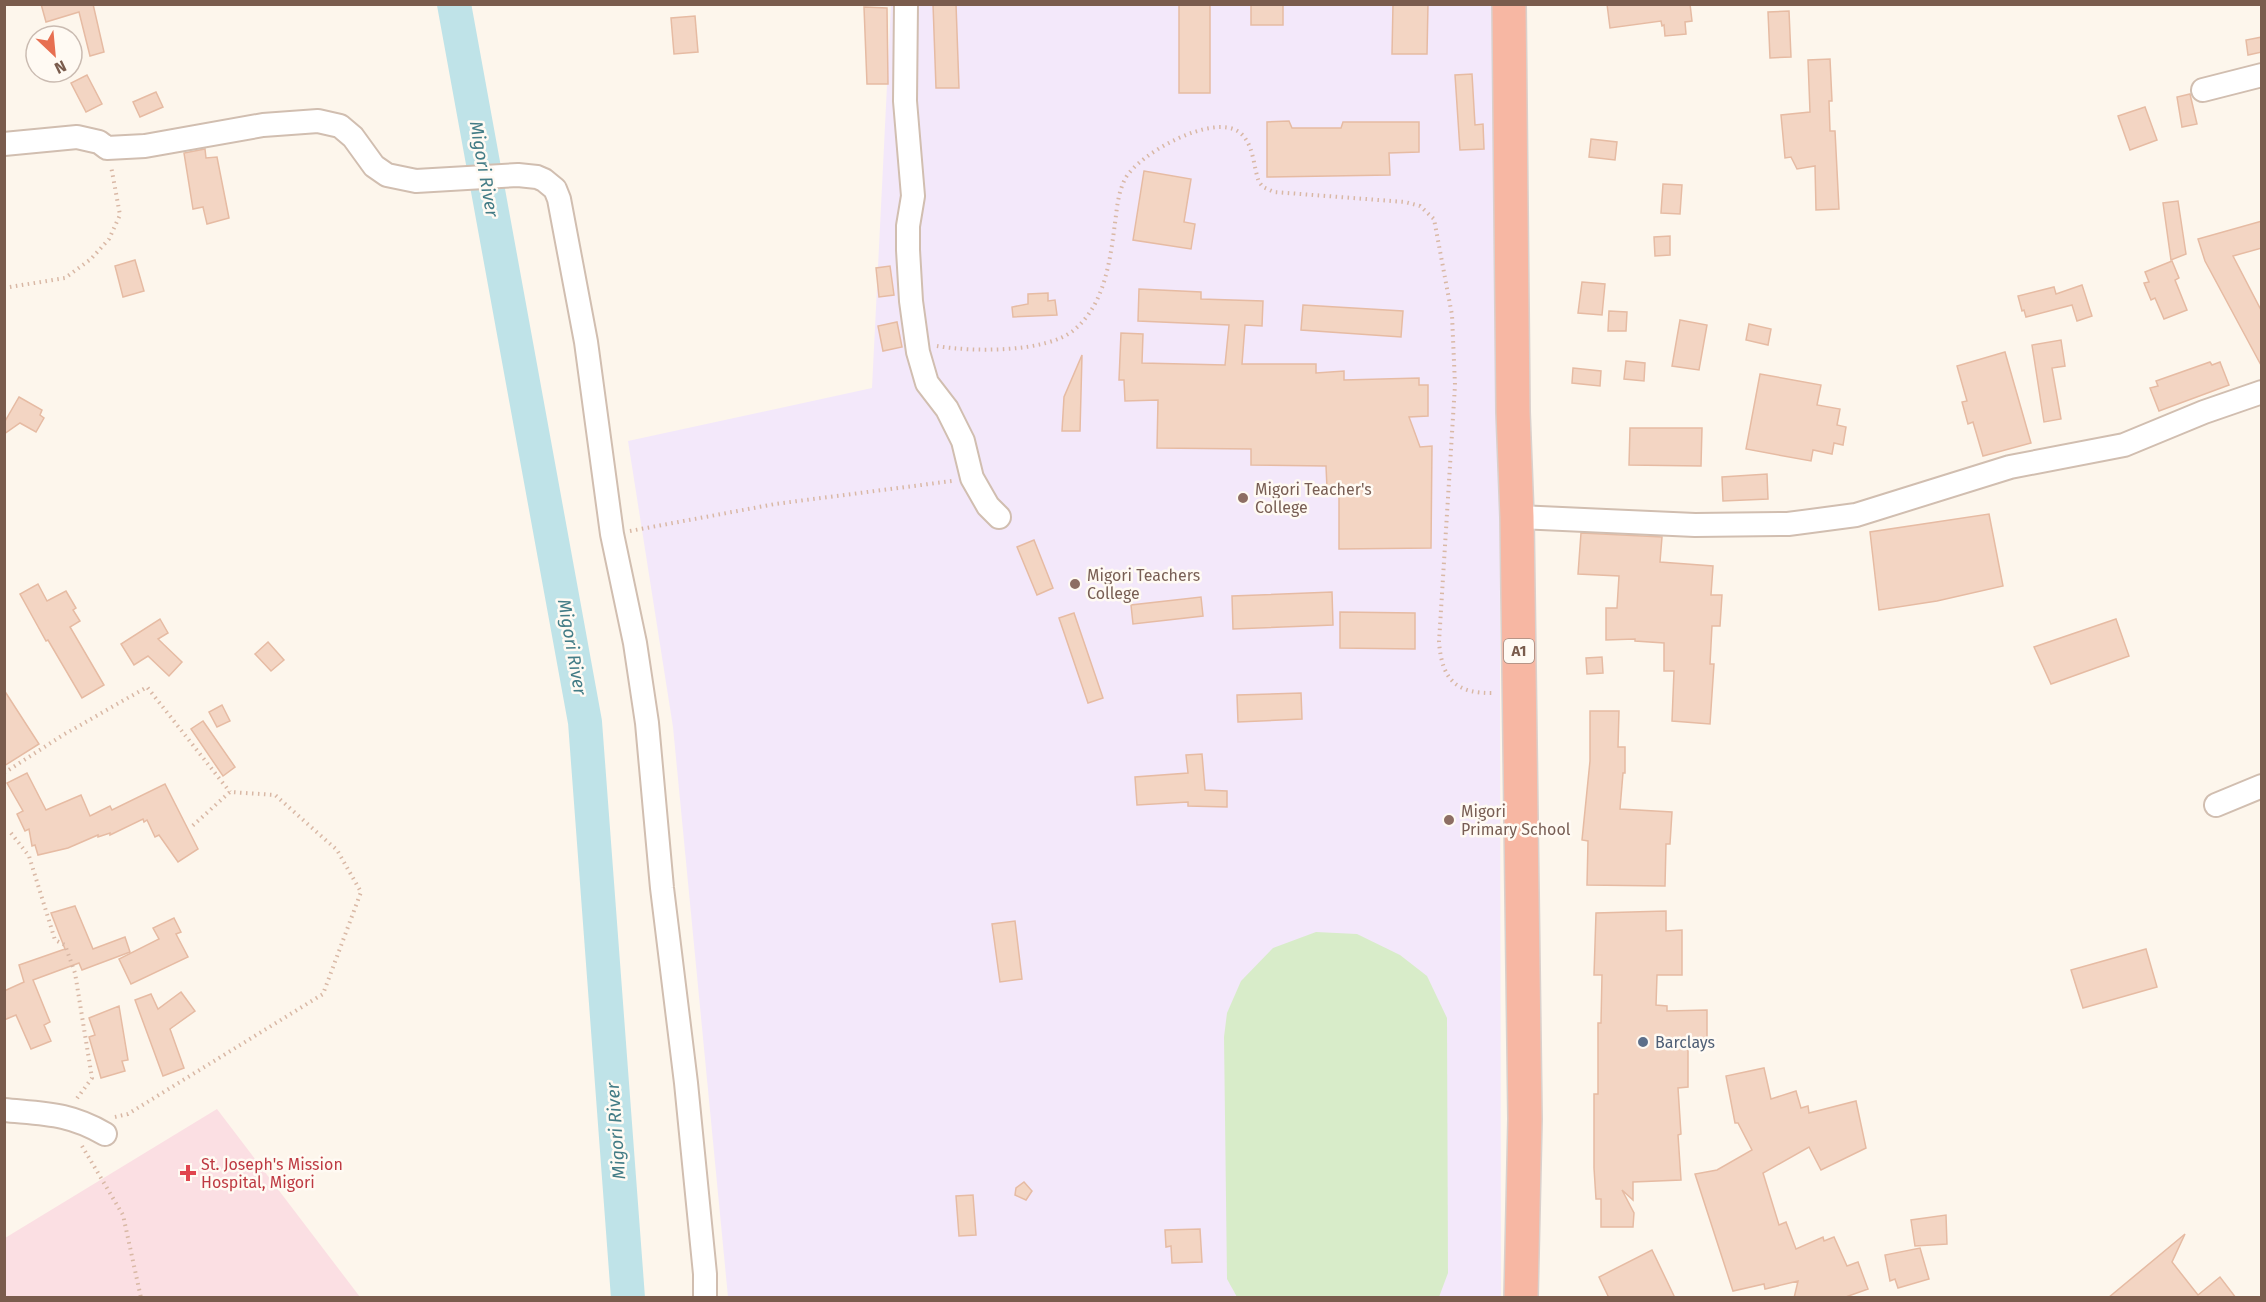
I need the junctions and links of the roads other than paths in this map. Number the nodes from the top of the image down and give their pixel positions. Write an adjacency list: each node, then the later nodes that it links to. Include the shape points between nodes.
1 (906, 4): 7 (street, via 905,101 913,196 908,250 918,352 927,383 963,441 972,478)
2 (1509, 4): 8 (highway, A1)
3 (2262, 75): 4 (street)
4 (2203, 90)
5 (4, 144): 14 (street, via 77,137 107,148 145,146 263,125 318,121 340,126 374,166 387,175 416,181 518,175 544,180 555,189 586,342 612,534 647,723)
6 (2262, 392): 8 (street, via 2124,446 2010,467 1856,515 1788,524 1695,525)
7 (999, 517)
8 (1517, 517): 13 (highway, A1)
9 (2262, 786): 10 (street)
10 (2216, 805)
11 (4, 1110): 12 (street, via 65,1116)
12 (97, 1129)
13 (1526, 1296)
14 (705, 1298)

